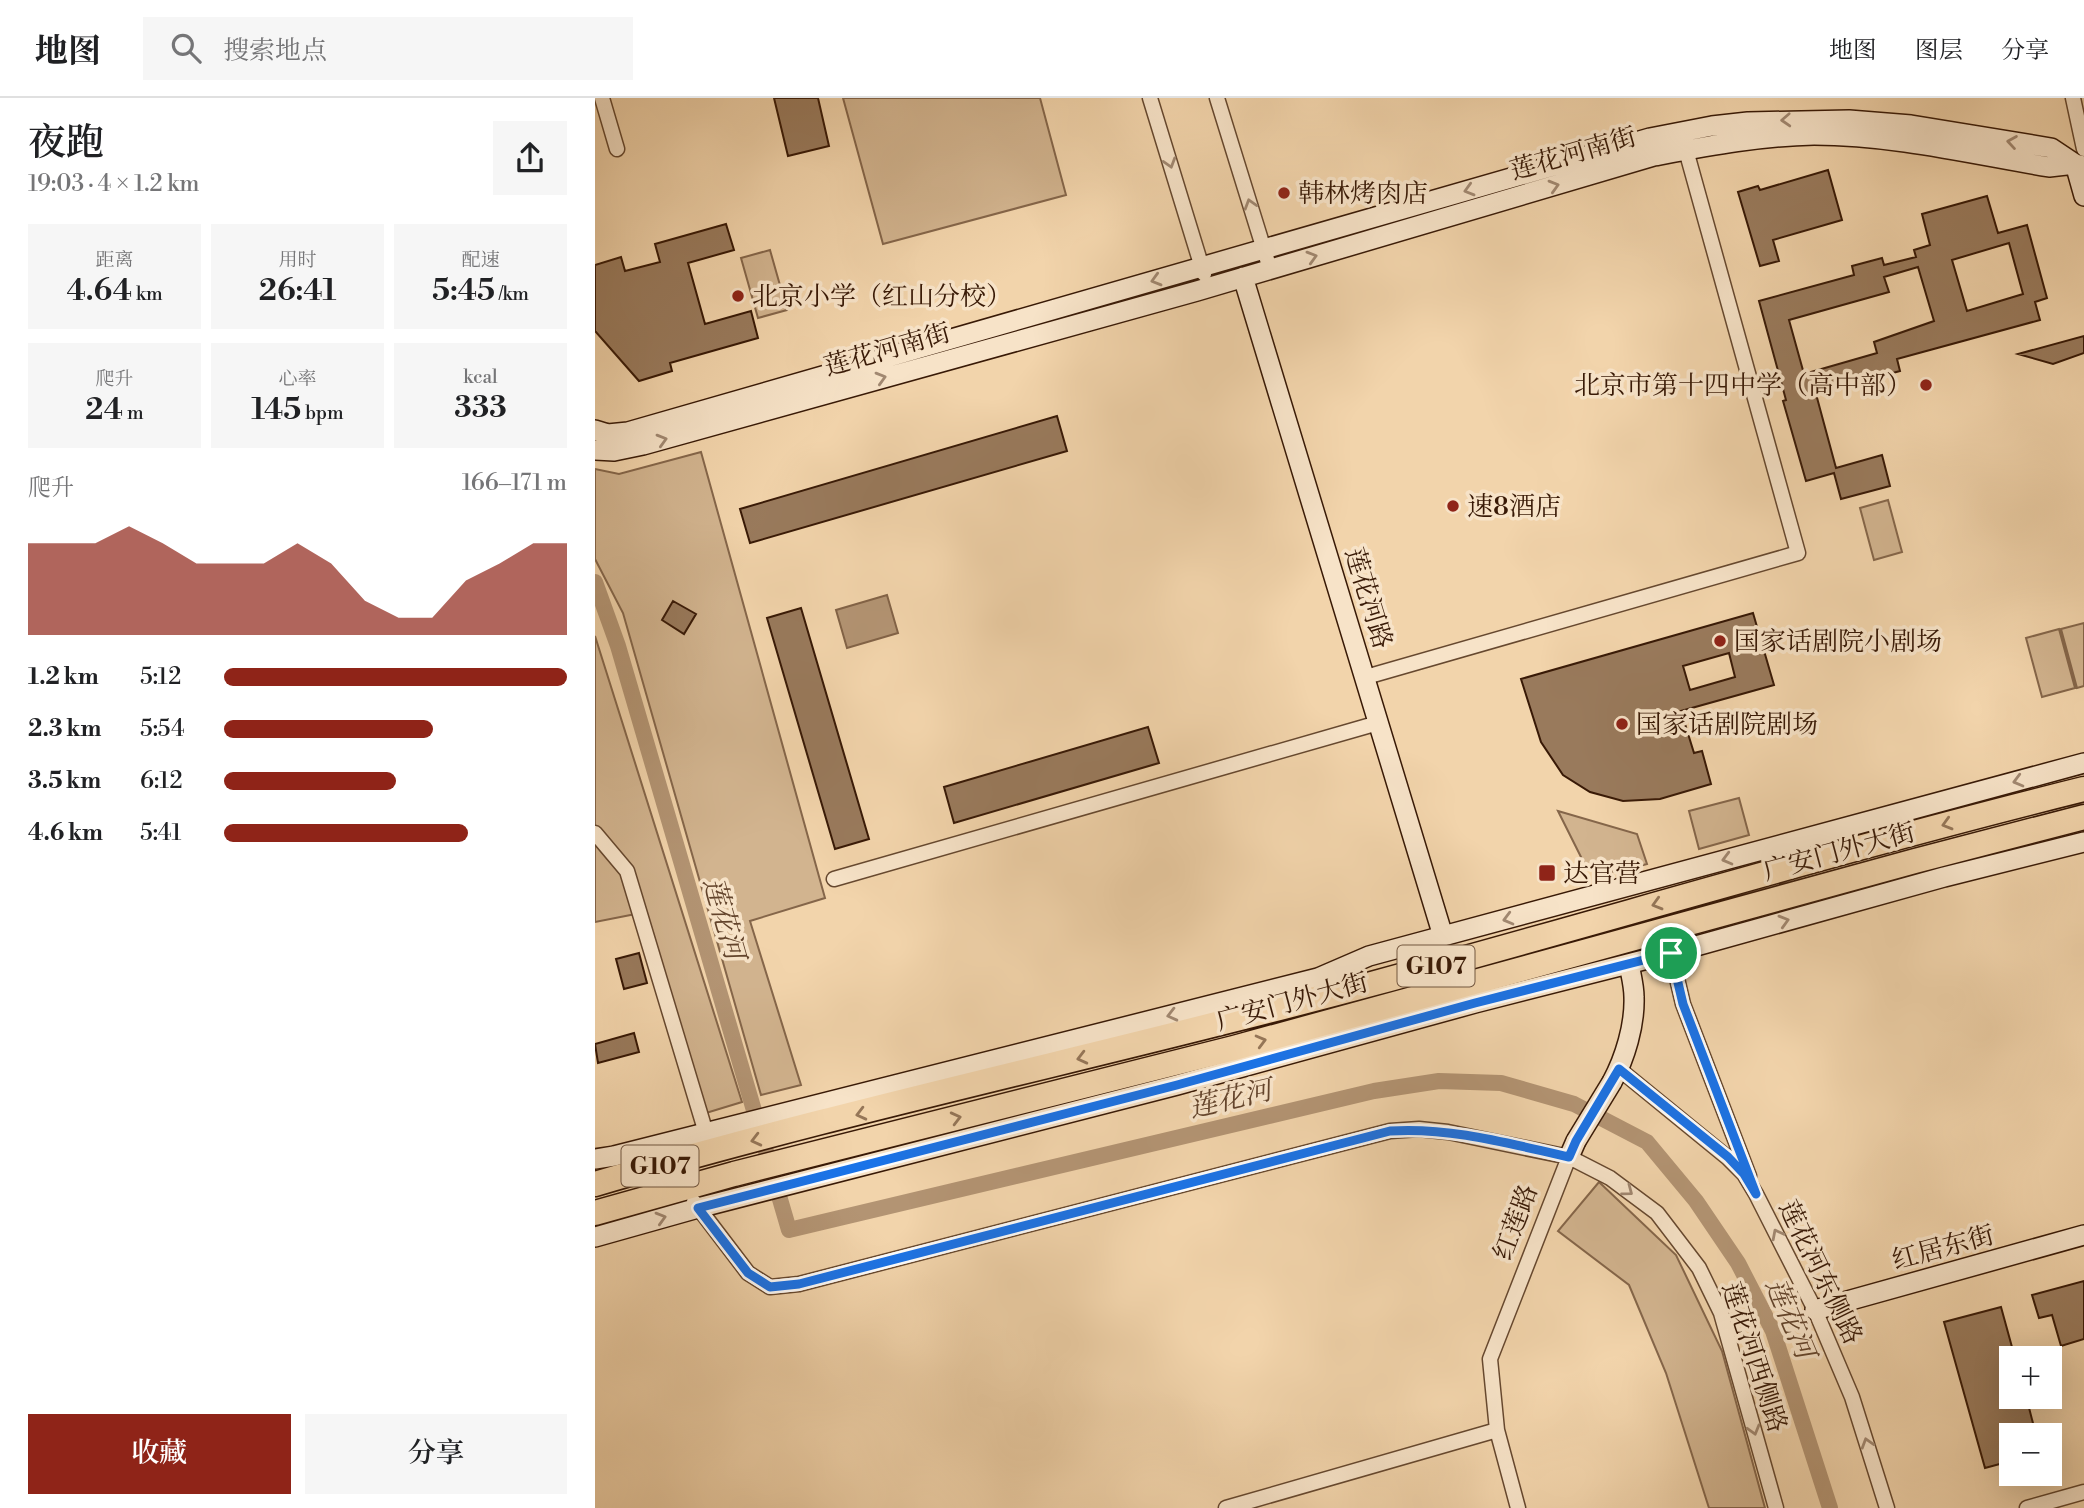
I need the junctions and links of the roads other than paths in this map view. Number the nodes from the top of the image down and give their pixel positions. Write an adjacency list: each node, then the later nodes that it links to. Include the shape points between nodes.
1 (602, 98): 6 (street)
2 (1150, 98): 10 (street, one-way to 10)
3 (1217, 98): 9 (street, one-way to 3)
4 (2073, 98): 7 (street)
5 (1683, 141): 7 (street, 莲花河南街, via 1748,122 1849,120 1911,125 2051,148); 9 (street, 莲花河南街, one-way to 9, via 1650,138); 11 (street, 莲花河南街, one-way to 5, via 1654,156); 16 (street, via 1798,552)
6 (617, 149)
7 (2081, 159): 8 (street)
8 (2084, 196)
9 (1264, 248): 10 (street, 莲花河南街); 11 (street)
10 (1201, 267): 13 (street); 14 (street, 莲花河南街, one-way to 14, via 628,432)
11 (1270, 269): 12 (street, 莲花河南街)
12 (1243, 277): 13 (street, 莲花河南街); 16 (street, 莲花河路)
13 (1208, 287): 15 (street, 莲花河南街, one-way to 13, via 643,445)
14 (595, 430)
15 (595, 450)
16 (1366, 677): 17 (street, 莲花河路)
17 (1378, 723): 23 (street); 26 (street, 莲花河路)
18 (2084, 763): 26 (street, 广安门外大街, one-way to 26)
19 (2084, 789): 31 (highway, 广安门外大街 / G107, one-way to 31, via 1375,983)
20 (2084, 817): 24 (highway, 广安门外大街 / G107)
21 (595, 834): 32 (street, via 627,871)
22 (2084, 842): 24 (street, 广安门外大街)
23 (834, 879)
24 (1847, 892): 25 (highway, 广安门外大街 / G107); 28 (street, 广安门外大街, one-way to 24)
25 (1680, 926): 27 (highway, 广安门外大街 / G107); 28 (highway)
26 (1443, 936): 31 (street, 广安门外大街, one-way to 31, via 1369,956 1318,978)
27 (1610, 946): 29 (highway); 37 (highway, 广安门外大街 / G107, one-way to 27, via 1209,1055)
28 (1671, 953): 29 (street, 广安门外大街); 38 (street, via 1683,1004)
29 (1629, 964): 30 (street, 红莲路, via 1634,997 1626,1046); 39 (street, 广安门外大街)
30 (1615, 1076): 33 (street, 红莲路, bridge); 38 (street, 莲花河东侧路, via 1728,1157)
31 (784, 1123): 32 (highway, 广安门外大街 / G107, one-way to 32)
32 (719, 1137): 34 (street); 35 (highway, 广安门外大街 / G107)
33 (1573, 1149): 39 (street, 莲花河西侧路, via 1419,1129 1390,1131 799,1284 770,1287 748,1273); 44 (street, 红莲路, via 1490,1359); 49 (street, 莲花河西侧路, one-way to 49, via 1657,1213 1699,1268 1720,1313)
34 (605, 1158): 35 (street)
35 (635, 1172): 36 (highway, 广安门外大街 / G107)
36 (595, 1184)
37 (685, 1186): 39 (street, 莲花河西侧路); 40 (highway, 广安门外大街 / G107)
38 (1756, 1194): 43 (street, 莲花河东侧路, one-way to 38)
39 (698, 1208): 42 (street, 广安门外大街, one-way to 39)
40 (595, 1213)
41 (2084, 1235): 43 (street, 红居东街)
42 (595, 1237)
43 (1815, 1310): 50 (street, 莲花河东侧路, one-way to 43, via 1852,1396)
44 (1497, 1430): 47 (street); 48 (street, 红莲路)
45 (2084, 1492): 46 (street)
46 (2060, 1503): 51 (street)
47 (1226, 1508)
48 (1518, 1508)
49 (1776, 1508)
50 (1887, 1508)
51 (2027, 1508)

